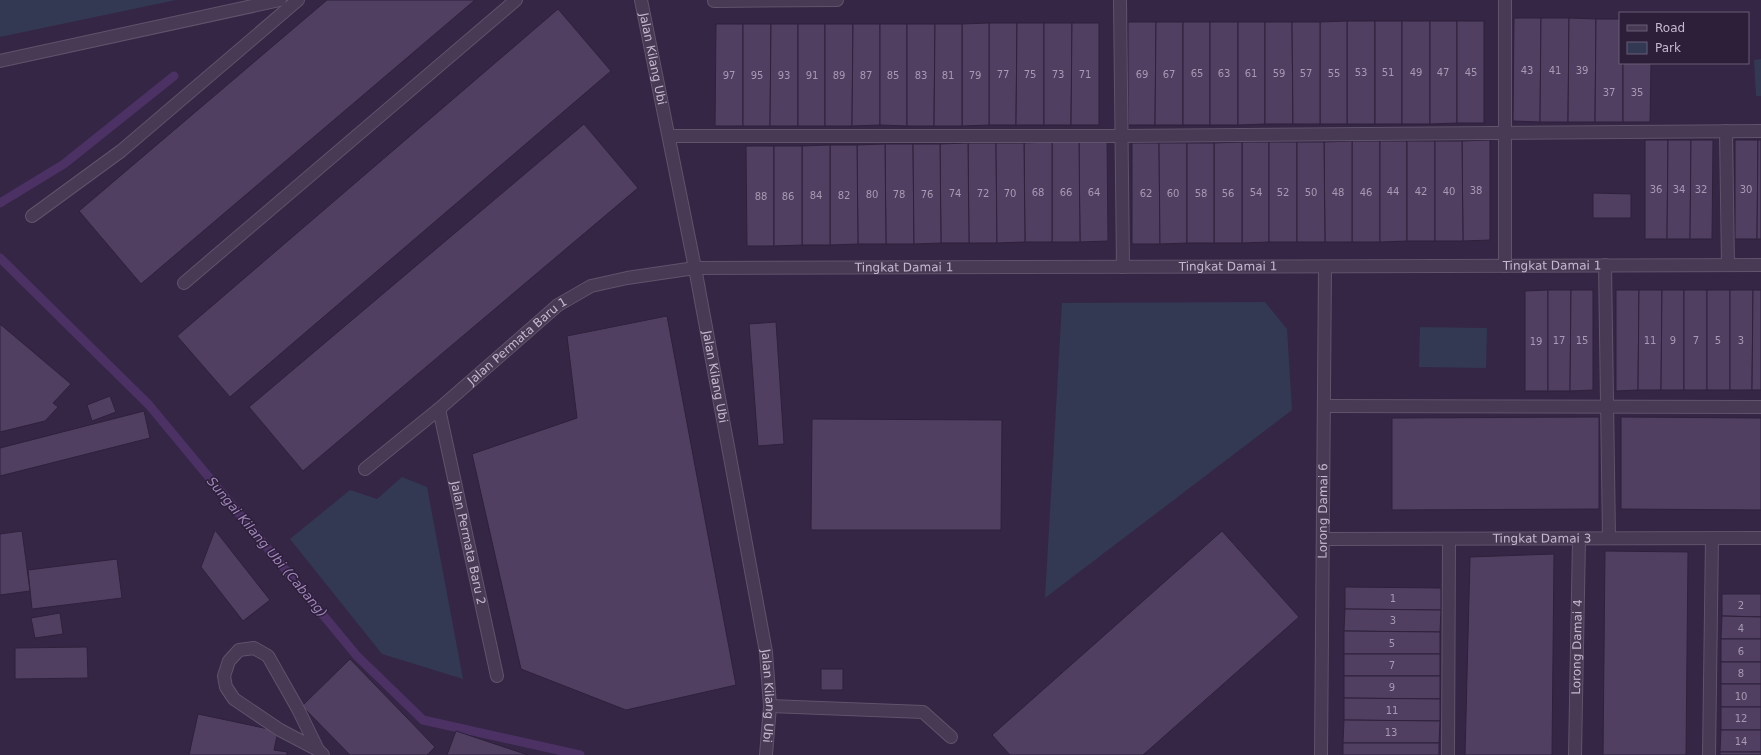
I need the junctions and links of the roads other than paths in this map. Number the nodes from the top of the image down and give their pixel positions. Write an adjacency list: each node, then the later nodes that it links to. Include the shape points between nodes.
1 (280, 0): 9 (street)
2 (298, 0): 15 (street, via 121,151)
3 (516, 0): 23 (street)
4 (641, 0): 13 (street, Jalan Kilang Ubi)
5 (838, 0): 8 (street)
6 (1120, 0): 14 (street)
7 (1505, 0): 12 (street)
8 (714, 1)
9 (0, 61)
10 (1726, 131): 11 (street); 12 (street); 17 (street)
11 (1761, 131)
12 (1505, 133): 14 (street); 20 (street)
13 (670, 136): 14 (street); 22 (street, Jalan Kilang Ubi)
14 (1121, 136): 21 (street)
15 (32, 216)
16 (1605, 265): 17 (street, Tingkat Damai 1); 20 (street, Tingkat Damai 1); 25 (street)
17 (1728, 265): 18 (street, Tingkat Damai 1)
18 (1761, 265)
19 (1325, 266): 20 (street, Tingkat Damai 1); 21 (street, Tingkat Damai 1); 24 (street, Lorong Damai 6)
20 (1505, 266)
21 (1123, 267): 22 (street, Tingkat Damai 1)
22 (695, 268): 27 (street, Jalan Permata Baru 1, via 591,286 558,305); 36 (street, Jalan Kilang Ubi, via 766,652)
23 (184, 283)
24 (1324, 406): 25 (street); 32 (street, Lorong Damai 6)
25 (1608, 407): 26 (street); 29 (street)
26 (1761, 407)
27 (439, 409): 28 (street, Jalan Permata Baru 1); 35 (street, Jalan Permata Baru 2)
28 (365, 469)
29 (1609, 538): 30 (street, Tingkat Damai 3); 34 (street, Tingkat Damai 3)
30 (1712, 538): 31 (street, Tingkat Damai 3); 43 (street)
31 (1761, 538)
32 (1323, 539): 33 (street, Tingkat Damai 3); 40 (street, Lorong Damai 6)
33 (1450, 539): 34 (street, Tingkat Damai 3); 41 (street)
34 (1579, 539): 42 (street, Lorong Damai 4)
35 (497, 676)
36 (770, 706): 37 (street, via 923,712); 39 (street, Jalan Kilang Ubi)
37 (951, 737)
38 (320, 752): 38 (street, via 268,656 254,648 239,650 229,661 224,676 226,688 234,699 280,730)
39 (766, 755)
40 (1321, 755)
41 (1448, 755)
42 (1575, 755)
43 (1709, 755)

